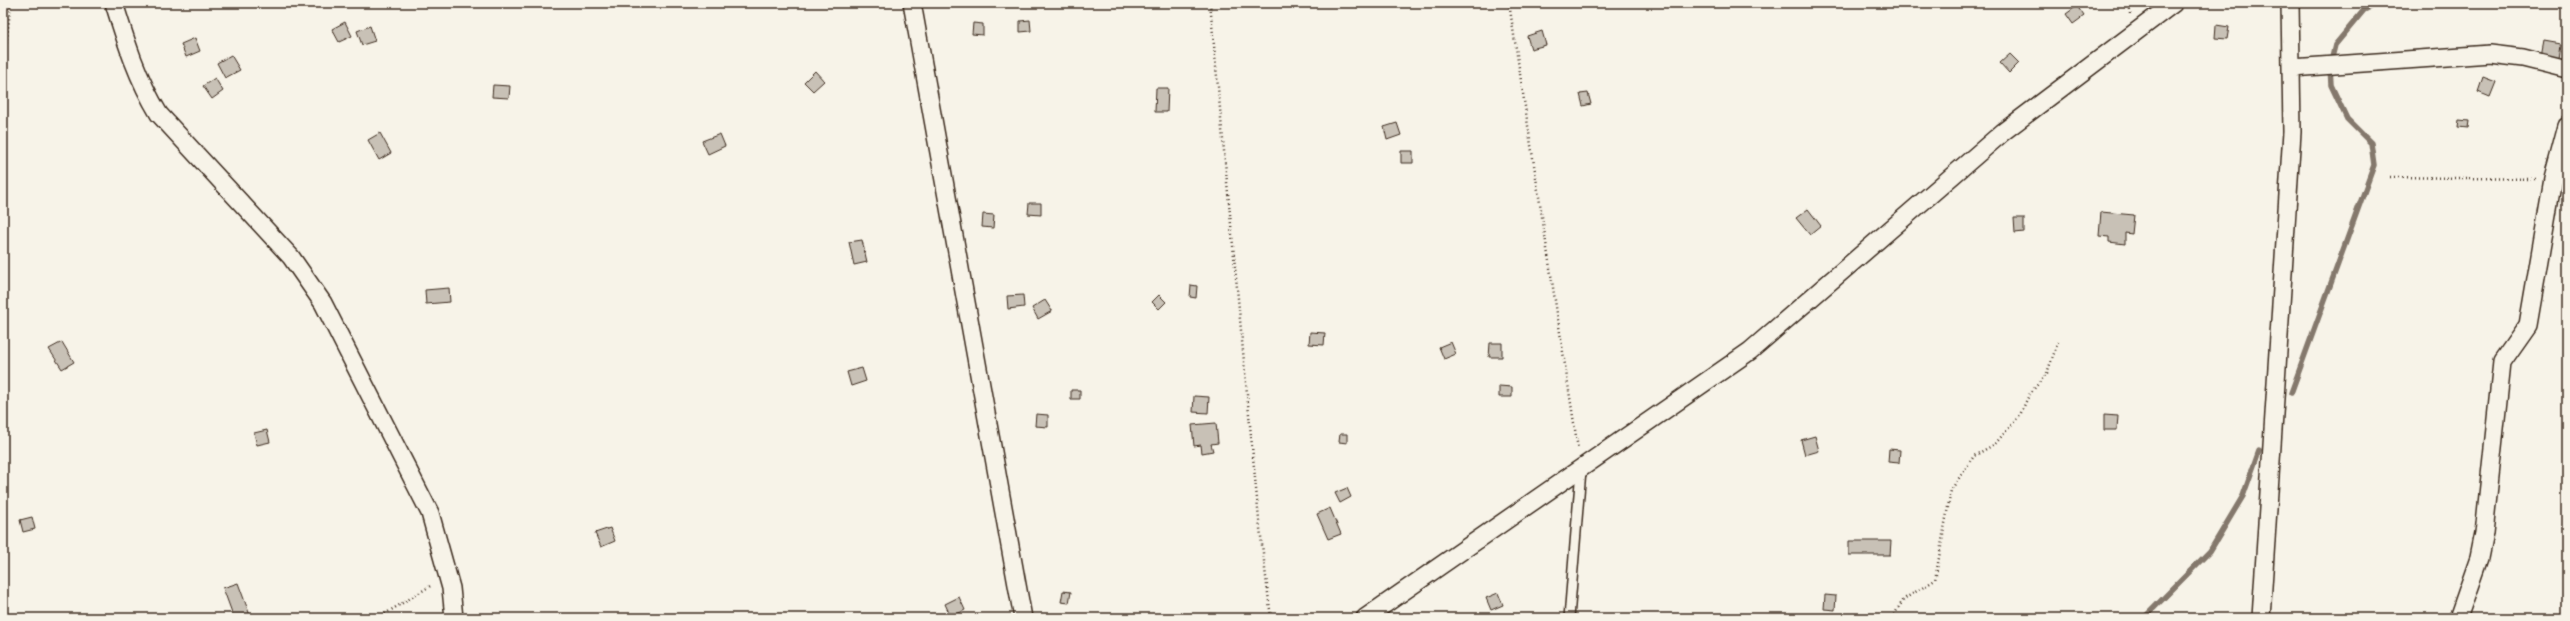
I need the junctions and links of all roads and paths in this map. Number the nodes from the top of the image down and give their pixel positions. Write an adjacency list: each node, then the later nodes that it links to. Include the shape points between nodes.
1 (11, 3): 10 (path)
2 (114, 3): 18 (street, via 137,73 159,114 291,258 323,303 430,513)
3 (912, 3): 21 (street)
4 (1210, 3): 22 (path, via 1258,512)
5 (1509, 3): 17 (path)
6 (2174, 3): 17 (street, via 2003,132 1750,351)
7 (2290, 3): 8 (street)
8 (2292, 68): 9 (street, via 2490,54 2523,58); 26 (street, via 2292,132)
9 (2567, 69)
10 (3, 71)
11 (3, 99): 13 (path, via 7,122)
12 (2567, 126): 15 (street)
13 (3, 130)
14 (2390, 177): 15 (path)
15 (2553, 179): 27 (street, via 2528,325 2502,362 2480,558)
16 (2058, 342): 25 (path, via 2047,373 2029,395 2020,415 1995,444 1974,456 1951,490 1935,580 1904,599)
17 (1581, 470): 23 (street); 24 (lane)
18 (448, 575): 19 (path); 20 (street)
19 (378, 618)
20 (454, 618)
21 (1023, 618)
22 (1271, 618)
23 (1365, 618)
24 (1569, 618)
25 (1892, 618)
26 (2261, 618)
27 (2458, 618)

